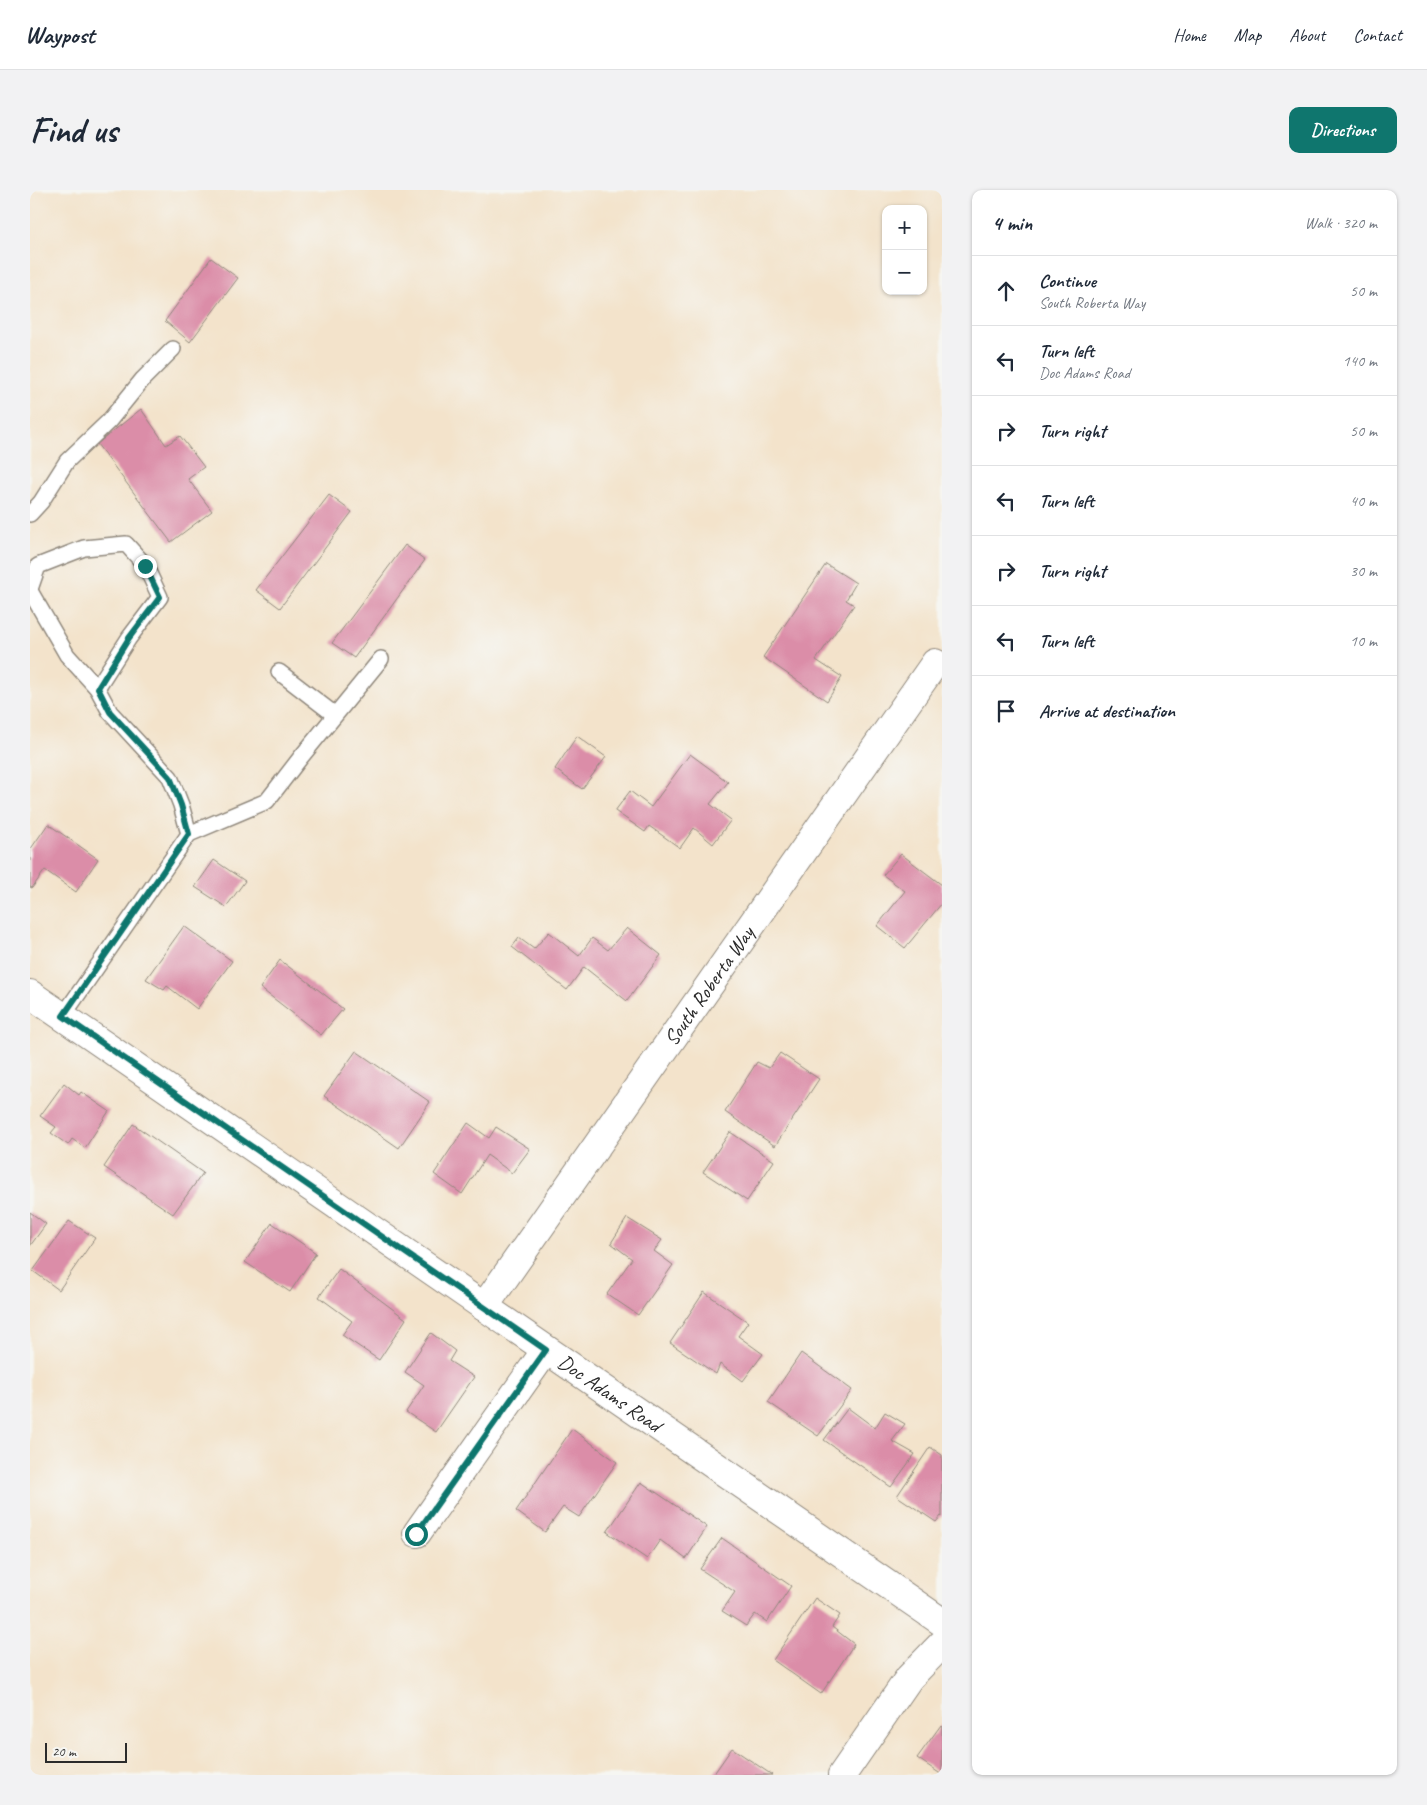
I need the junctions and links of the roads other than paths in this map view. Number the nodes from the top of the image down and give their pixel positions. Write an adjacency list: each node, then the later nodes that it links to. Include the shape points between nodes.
1 (173, 349): 2 (lane, via 67,461)
2 (30, 514)
3 (30, 590): 7 (lane, via 67,655); 7 (lane, via 38,566 84,548 126,544 145,566 160,597 129,638)
4 (380, 659): 8 (lane)
5 (935, 663): 12 (street, South Roberta Way)
6 (279, 672): 8 (lane)
7 (98, 688): 9 (lane, via 110,712 170,777)
8 (335, 715): 9 (lane, via 267,801)
9 (189, 834): 11 (lane)
10 (30, 994): 11 (street, Doc Adams Road)
11 (63, 1016): 12 (street, Doc Adams Road)
12 (484, 1307): 13 (street, Doc Adams Road)
13 (546, 1350): 14 (street); 15 (street, Doc Adams Road)
14 (416, 1534)
15 (942, 1622)
16 (942, 1644): 17 (street, via 909,1678)
17 (842, 1775)

